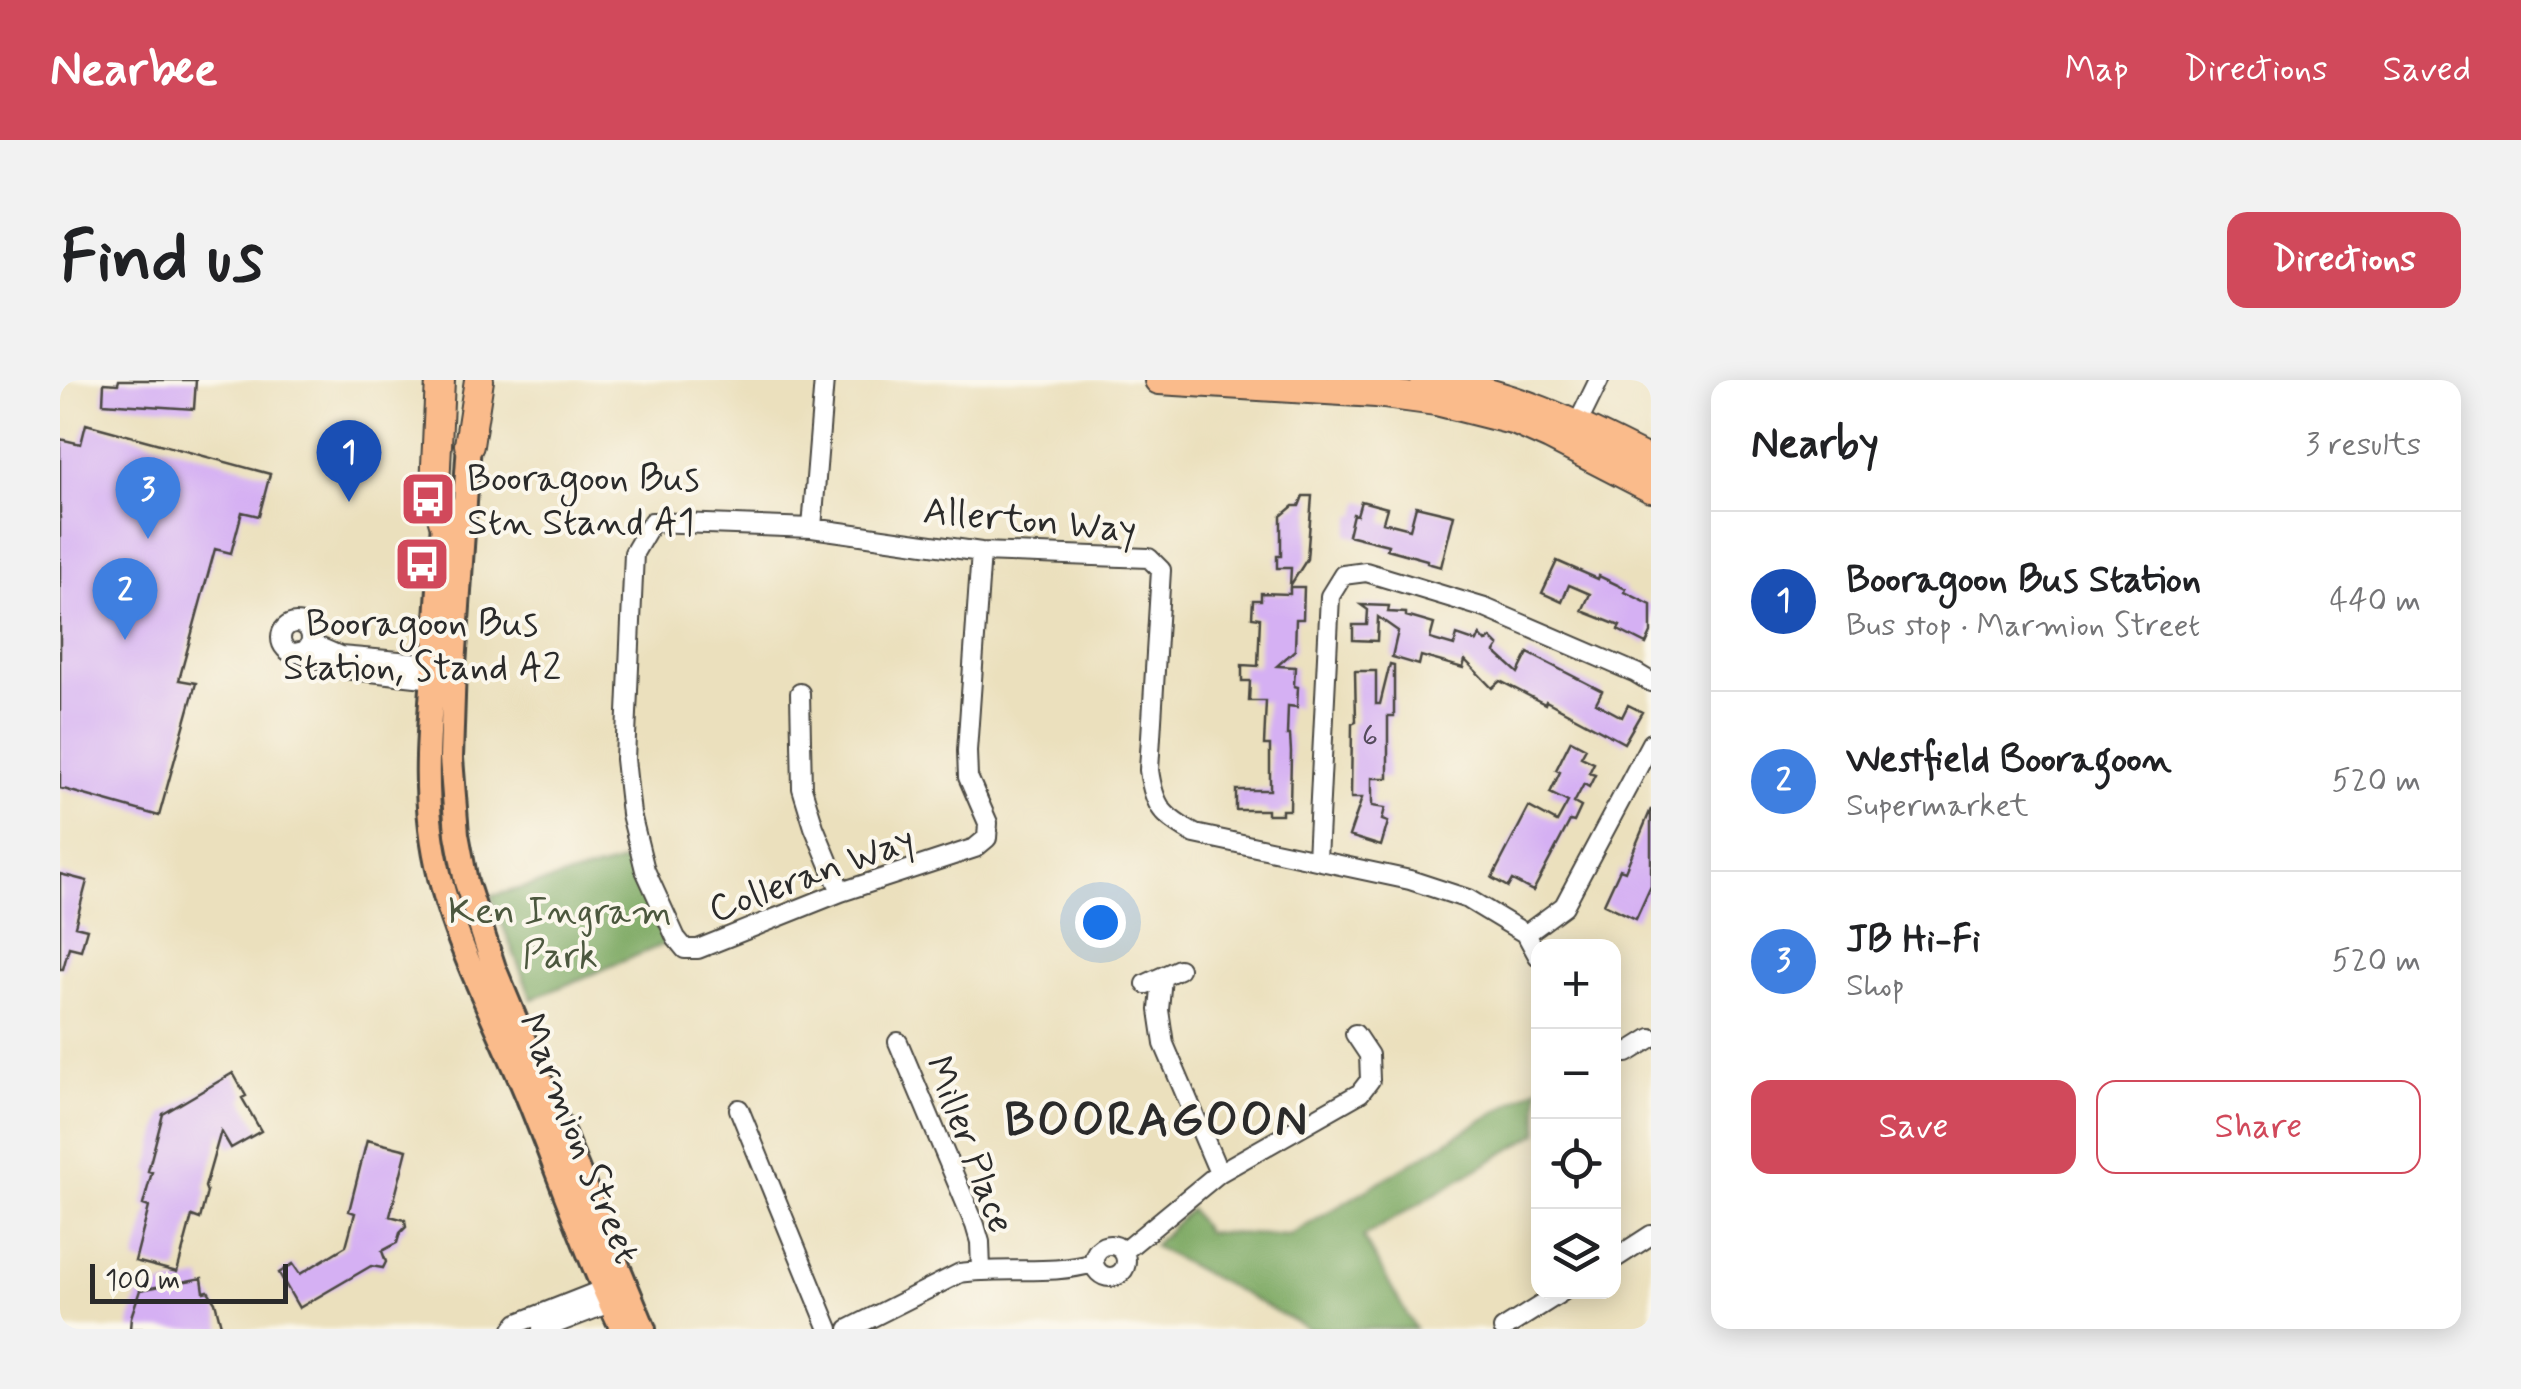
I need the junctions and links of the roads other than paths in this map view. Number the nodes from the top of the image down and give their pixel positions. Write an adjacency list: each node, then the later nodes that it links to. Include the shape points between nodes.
1 (440, 380): 12 (highway, via 434,487)
2 (452, 380): 12 (main road, Marmion Street)
3 (476, 380): 9 (highway)
4 (824, 380): 14 (street)
5 (1159, 380): 8 (highway, via 1376,393)
6 (1424, 380): 8 (highway, via 1530,405)
7 (1600, 380): 8 (street)
8 (1572, 434): 10 (highway); 11 (highway)
9 (469, 445): 17 (main road, Marmion Street)
10 (1651, 462)
11 (1651, 488)
12 (443, 520): 17 (main road, Marmion Street)
13 (652, 522): 14 (street, Allerton Way); 22 (street, Colleran Way, via 634,554 625,759 646,870 676,938 684,949 698,949)
14 (812, 528): 15 (street, Allerton Way)
15 (981, 552): 21 (street, Allerton Way, via 1149,558 1161,570 1152,791 1168,819 1196,834); 22 (street, Colleran Way, via 966,751 987,838)
16 (305, 648): 17 (street, via 342,669)
17 (444, 672): 35 (main road, Marmion Street, via 427,778 439,871 553,1168)
18 (1651, 682): 21 (street, via 1485,608 1366,572 1343,576 1330,596)
19 (800, 694): 22 (street, via 802,788)
20 (1651, 743): 23 (street, via 1564,906)
21 (1317, 859): 23 (street, Allerton Way, via 1468,900)
22 (841, 892)
23 (1526, 934): 24 (street)
24 (1531, 943)
25 (1162, 977): 31 (street, via 1164,1044)
26 (1355, 1034): 31 (street, via 1369,1055 1370,1080 1360,1093)
27 (1651, 1038): 29 (street)
28 (898, 1042): 34 (street, Miller Place, via 975,1225)
29 (1621, 1053)
30 (739, 1109): 41 (street)
31 (1219, 1173): 34 (street, via 1122,1252 1125,1268 1116,1276 1104,1277 1094,1263 1072,1270)
32 (1651, 1236): 33 (street)
33 (1621, 1255)
34 (981, 1270): 42 (street)
35 (616, 1292): 37 (street); 38 (street); 39 (main road, Marmion Street); 40 (main road, Marmion Street)
36 (1551, 1299): 43 (street)
37 (514, 1329)
38 (542, 1329)
39 (622, 1329)
40 (644, 1329)
41 (829, 1329)
42 (849, 1329)
43 (1503, 1329)

